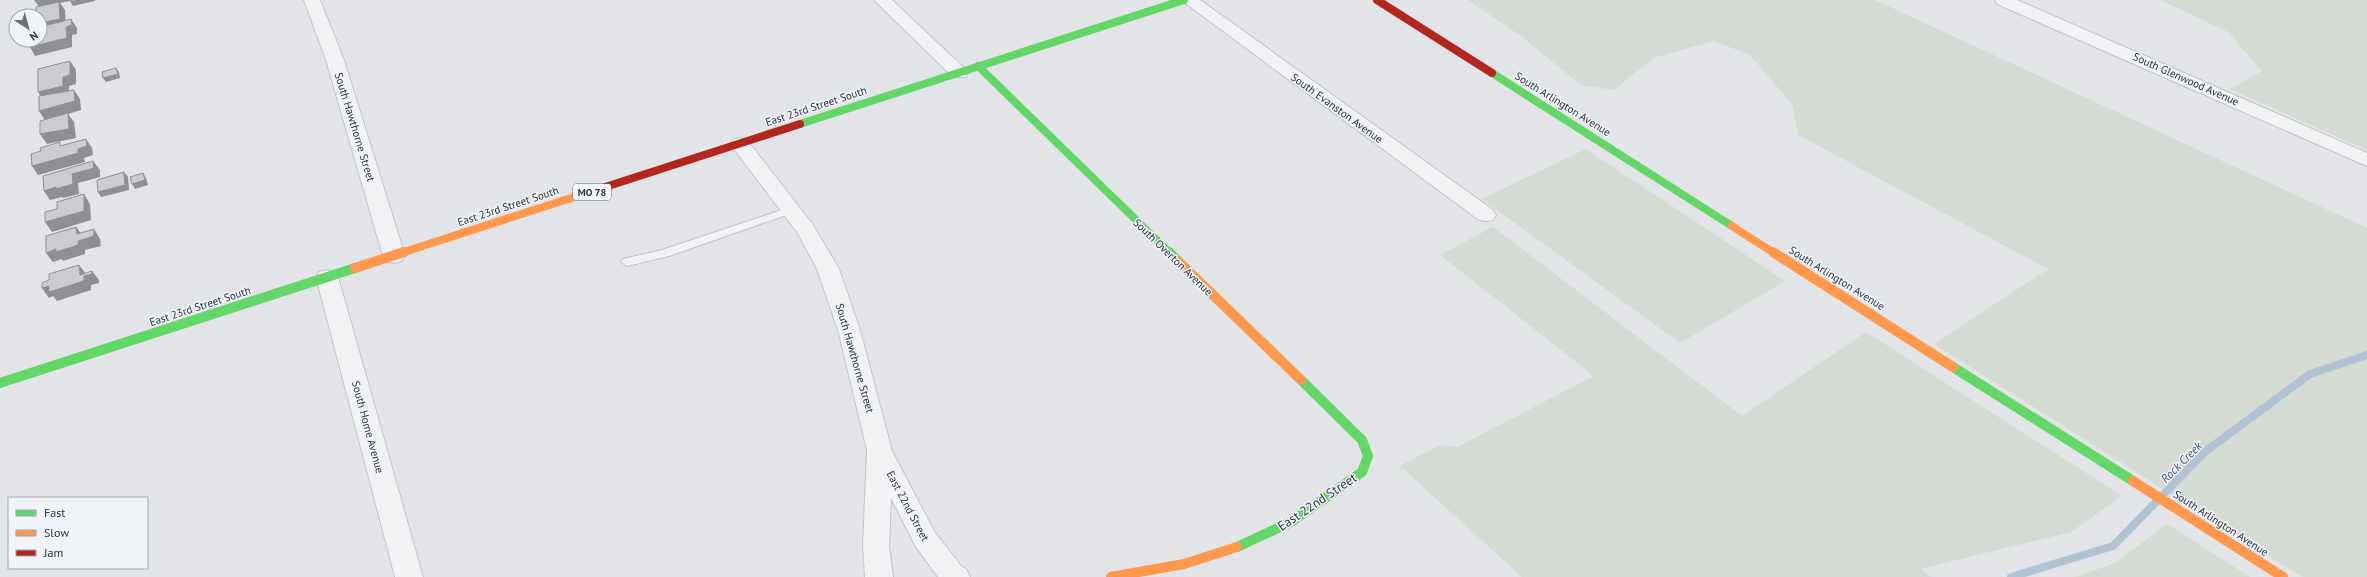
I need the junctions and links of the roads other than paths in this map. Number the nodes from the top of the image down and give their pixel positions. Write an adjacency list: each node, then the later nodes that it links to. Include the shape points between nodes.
1 (312, 0): 13 (street, South Hawthorne Street, via 335,60)
2 (882, 0): 8 (street)
3 (1184, 0): 7 (street, East 23rd Street South / MO 78)
4 (1189, 0): 12 (street, South Evanston Avenue)
5 (1377, 0): 23 (street, South Arlington Avenue)
6 (2004, 0): 10 (street, South Glenwood Avenue)
7 (978, 66): 8 (street, East 23rd Street South / MO 78); 17 (street, South Overton Avenue, via 1362,440)
8 (959, 72): 9 (street, East 23rd Street South / MO 78)
9 (740, 144): 11 (street, South Hawthorne Street); 13 (street, East 23rd Street South / MO 78)
10 (2367, 160)
11 (791, 210): 14 (lane, via 665,253); 18 (street, South Hawthorne Street, via 806,230 828,270 850,330)
12 (1486, 215)
13 (394, 256): 15 (street, East 23rd Street South / MO 78)
14 (627, 262)
15 (328, 277): 16 (street, East 23rd Street South / MO 78); 19 (street, South Home Avenue)
16 (0, 383)
17 (1365, 449): 22 (street, East 22nd Street, via 1368,456 1362,472 1291,522 1240,546 1184,564)
18 (880, 450): 20 (street, South Hawthorne Street, via 876,546); 21 (street, East 22nd Street, via 925,539)
19 (409, 577)
20 (878, 577)
21 (956, 577)
22 (1111, 577)
23 (2283, 577)

